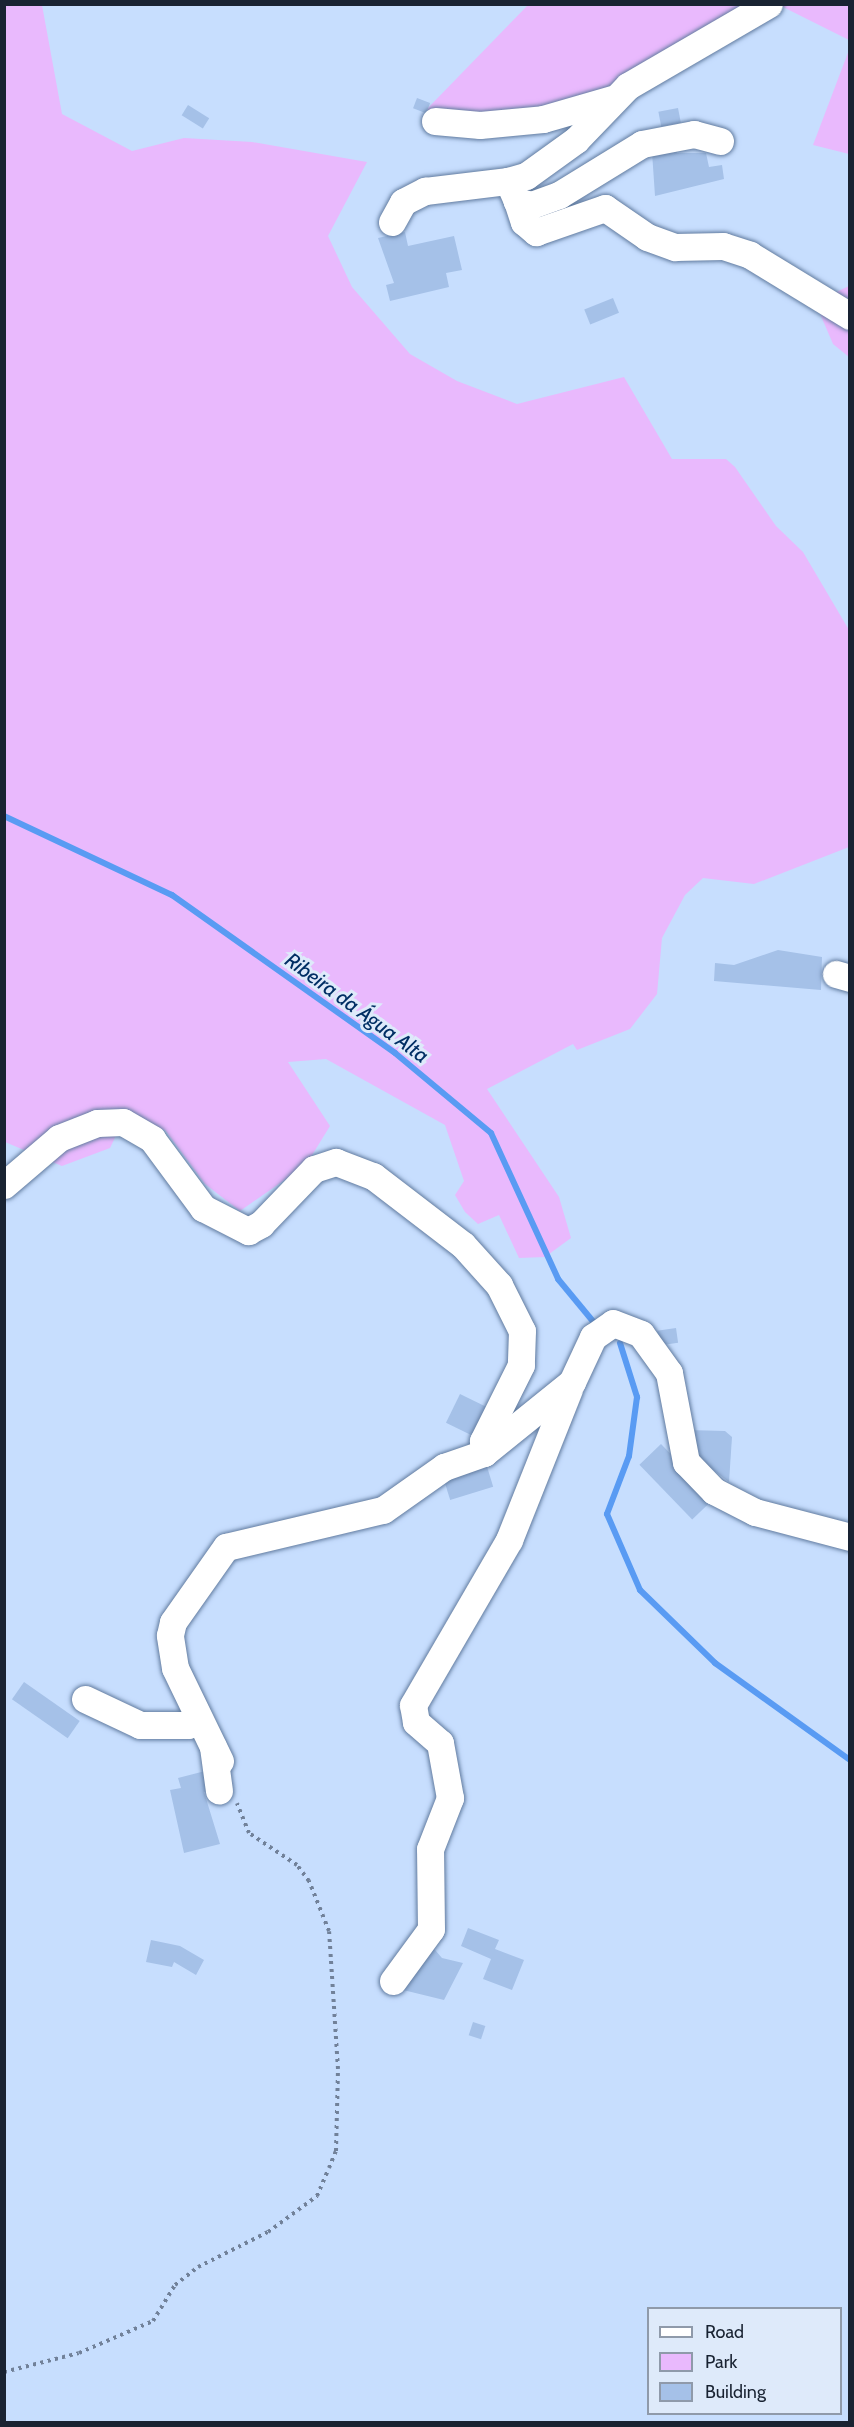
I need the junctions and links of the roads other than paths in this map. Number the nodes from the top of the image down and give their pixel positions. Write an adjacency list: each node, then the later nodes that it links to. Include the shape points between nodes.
1 (770, 4): 2 (street, via 693,45)
2 (616, 97): 3 (street, via 543,119 480,125); 5 (street, via 576,140 526,176)
3 (435, 121)
4 (720, 141): 5 (street, via 694,134 667,136 590,174 559,195 531,205)
5 (513, 191): 6 (street, via 425,191 403,202); 7 (street, via 524,222 536,232 553,230 591,208 605,208 647,237 675,247 723,246 750,255)
6 (392, 222)
7 (849, 316)
8 (4, 1185): 10 (street, via 59,1138 97,1123 123,1122 152,1139 204,1208 248,1231 261,1224 314,1169 336,1162 373,1176 463,1245 499,1285 522,1332 521,1365 483,1441)
9 (572, 1382): 10 (street); 11 (street, via 593,1337 613,1323 641,1334 669,1373 686,1462 714,1491 755,1512); 15 (street, via 509,1540 413,1705 416,1722 440,1743 450,1798 430,1849 431,1929)
10 (484, 1453): 13 (street, via 444,1467 383,1510 226,1547 173,1622 170,1635 175,1668)
11 (849, 1537)
12 (85, 1699): 13 (street, via 140,1725 188,1725)
13 (196, 1716): 14 (street, via 216,1754)
14 (219, 1791)
15 (393, 1981)

